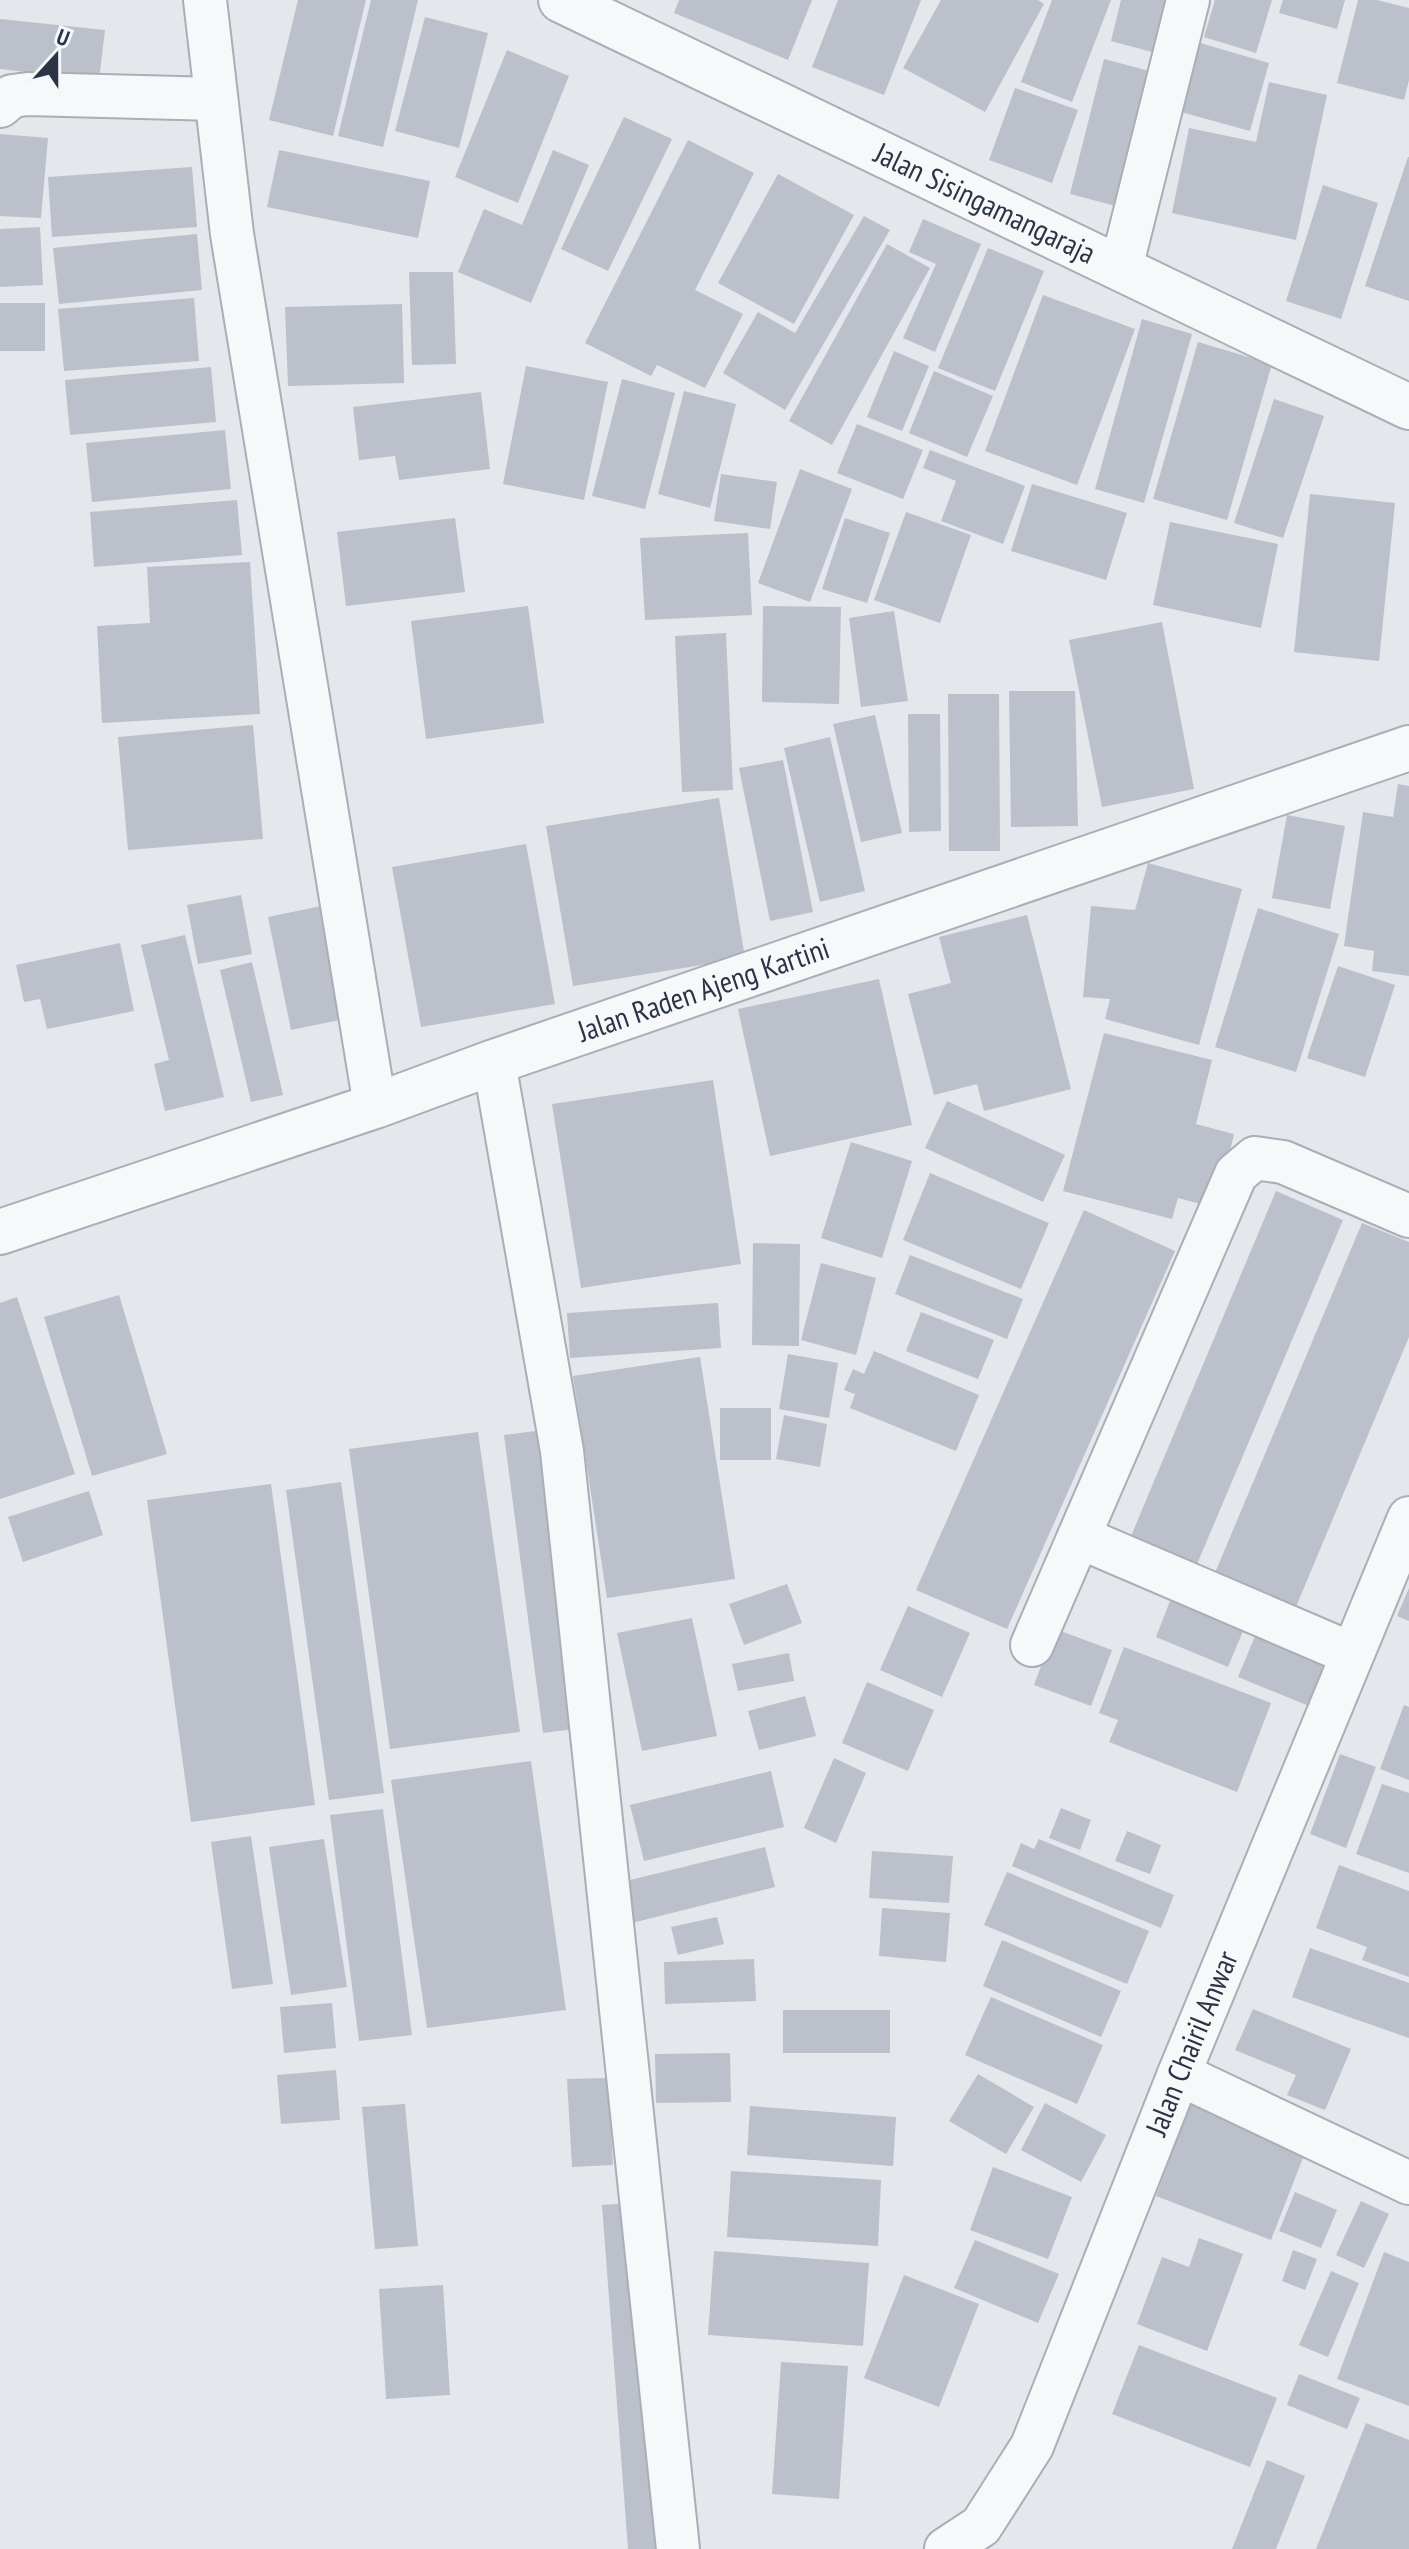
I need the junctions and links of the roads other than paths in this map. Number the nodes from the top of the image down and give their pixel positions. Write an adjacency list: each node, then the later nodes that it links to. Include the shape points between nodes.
1 (205, 0): 4 (street)
2 (561, 0): 6 (street, Jalan Sisingamangaraja)
3 (1188, 0): 6 (street)
4 (216, 99): 5 (street, via 28,94 12,96); 10 (street, via 235,249)
5 (0, 106)
6 (1121, 268): 7 (street, Jalan Sisingamangaraja)
7 (1409, 407)
8 (1409, 748): 9 (street, Jalan Raden Ajeng Kartini)
9 (494, 1062): 10 (street, Jalan Raden Ajeng Kartini); 19 (street, via 562,1451)
10 (375, 1106): 12 (street, Jalan Raden Ajeng Kartini)
11 (1409, 1216): 14 (street, via 1283,1162 1255,1158 1236,1174)
12 (0, 1232)
13 (1409, 1518): 16 (street, Jalan Chairil Anwar)
14 (1079, 1537): 15 (street); 16 (street)
15 (1032, 1645)
16 (1352, 1654): 17 (street, Jalan Chairil Anwar)
17 (1179, 2074): 18 (street); 20 (street, Jalan Chairil Anwar, via 1032,2446 981,2526)
18 (1409, 2183)
19 (678, 2549)
20 (946, 2549)

